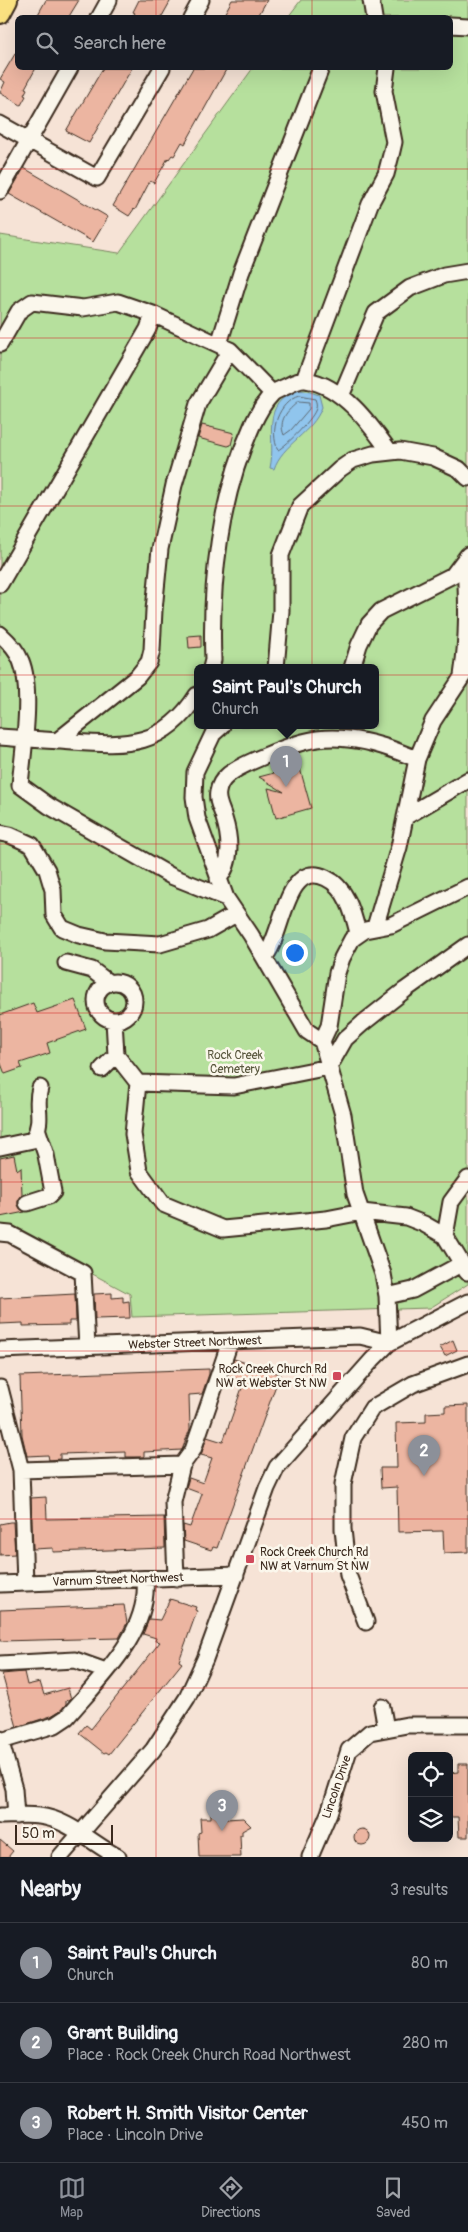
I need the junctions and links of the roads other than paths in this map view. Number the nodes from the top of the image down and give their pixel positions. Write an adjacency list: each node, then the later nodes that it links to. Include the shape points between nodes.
1 (8, 0): 5 (main road)
2 (109, 0): 6 (street)
3 (201, 0): 7 (street)
4 (371, 0): 8 (street)
5 (0, 13)
6 (101, 15)
7 (193, 15)
8 (374, 15)
9 (453, 25): 10 (street)
10 (468, 26)
11 (69, 70): 16 (street)
12 (161, 70): 16 (street, via 96,178)
13 (320, 70): 21 (street, via 241,273)
14 (387, 70): 22 (street, via 384,91 394,142 392,155 370,204)
15 (0, 124): 16 (street)
16 (28, 140): 17 (street)
17 (0, 192)
18 (468, 271): 24 (street, via 444,275 410,288 376,313)
19 (153, 314): 20 (street, via 118,302 83,308 32,302 20,311); 21 (street); 28 (street, via 148,329)
20 (0, 344)
21 (225, 347): 23 (street); 38 (street, via 198,404 174,485 160,549 149,662 138,677)
22 (304, 380): 23 (street); 24 (street, via 323,385)
23 (272, 393): 30 (street, via 248,436 227,502 213,598)
24 (341, 396): 25 (street)
25 (390, 452): 26 (street, via 433,457); 31 (street, via 353,460 300,506 281,555)
26 (465, 473)
27 (466, 558): 32 (street, via 453,575 381,611 369,624); 33 (street)
28 (0, 584)
29 (0, 634): 37 (street, via 16,651 25,673)
30 (215, 664)
31 (276, 664)
32 (353, 664)
33 (465, 672): 39 (street, via 433,721)
34 (194, 700): 38 (street, via 178,720 137,742)
35 (220, 729): 43 (street, via 195,772 194,797 197,818)
36 (0, 737): 37 (street)
37 (24, 739): 38 (street); 45 (street, via 20,785 49,806 172,876)
38 (57, 741)
39 (417, 760): 41 (street); 43 (street, via 366,742 321,738 302,742 232,772 218,790 228,842 226,866)
40 (468, 780): 41 (street)
41 (405, 816): 47 (street)
42 (0, 833): 46 (street, via 32,845 47,870 53,890 54,915 62,928 105,941 160,944 208,930)
43 (218, 879): 45 (street)
44 (468, 887): 47 (street, via 392,925)
45 (226, 898): 46 (street)
46 (236, 914): 50 (street)
47 (375, 927): 48 (street)
48 (358, 933): 50 (street, via 350,905 339,888 321,876 309,876 298,882 290,895 274,944); 54 (street, via 346,948 339,965 329,1026)
49 (468, 944): 56 (street, via 363,1023 345,1039)
50 (264, 957): 54 (street, via 307,1031)
51 (66, 964): 52 (street, via 92,970)
52 (109, 983): 53 (street, via 100,990 96,1001 103,1016); 53 (street, via 128,988 133,999 126,1016)
53 (114, 1020): 55 (street)
54 (322, 1040): 56 (street)
55 (116, 1055): 57 (street); 58 (street)
56 (329, 1067): 58 (street, via 234,1086); 64 (street, via 343,1115 355,1194)
57 (102, 1069)
58 (138, 1083): 64 (street, via 132,1134 139,1171 163,1204 223,1229 326,1219)
59 (39, 1089): 60 (street)
60 (38, 1131): 61 (street, via 33,1140); 63 (street, via 53,1192)
61 (0, 1147)
62 (468, 1179): 66 (street, via 451,1202)
63 (27, 1202)
64 (362, 1212): 66 (street, via 406,1217); 68 (street)
65 (0, 1233): 72 (street, via 10,1234 83,1273)
66 (445, 1236): 67 (street)
67 (464, 1268): 68 (street, via 413,1290)
68 (387, 1296): 71 (street)
69 (468, 1302): 71 (street)
70 (230, 1342): 71 (street, Webster Street Northwest, via 360,1336); 72 (street, Webster Street Northwest); 76 (street, via 193,1450)
71 (389, 1343): 78 (street, via 277,1467)
72 (87, 1347): 73 (street, Webster Street Northwest)
73 (0, 1350)
74 (468, 1364): 83 (street, via 412,1384 372,1408 353,1438 343,1484 343,1529 348,1576)
75 (0, 1388): 77 (street)
76 (182, 1465): 77 (street); 79 (street, via 173,1502)
77 (21, 1470): 81 (street)
78 (236, 1575): 79 (street, Varnum Street Northwest); 92 (street, via 200,1672 180,1710 136,1771)
79 (176, 1578): 80 (street, Varnum Street Northwest)
80 (146, 1579): 81 (street, Varnum Street Northwest); 85 (street, via 146,1592 135,1630)
81 (25, 1583): 82 (street, Varnum Street Northwest)
82 (0, 1584)
83 (366, 1622)
84 (0, 1664): 85 (street, via 75,1660)
85 (106, 1671): 89 (street, via 60,1722)
86 (382, 1706): 88 (street)
87 (468, 1726): 88 (street, Lincoln Drive, via 407,1725)
88 (386, 1729): 95 (street, Lincoln Drive, via 370,1732 350,1750 342,1791)
89 (0, 1740): 91 (street, via 14,1789)
90 (0, 1816): 91 (street)
91 (16, 1816): 92 (street, via 49,1818)
92 (79, 1834): 93 (street); 94 (street)
93 (60, 1857)
94 (118, 1857)
95 (310, 1857)

